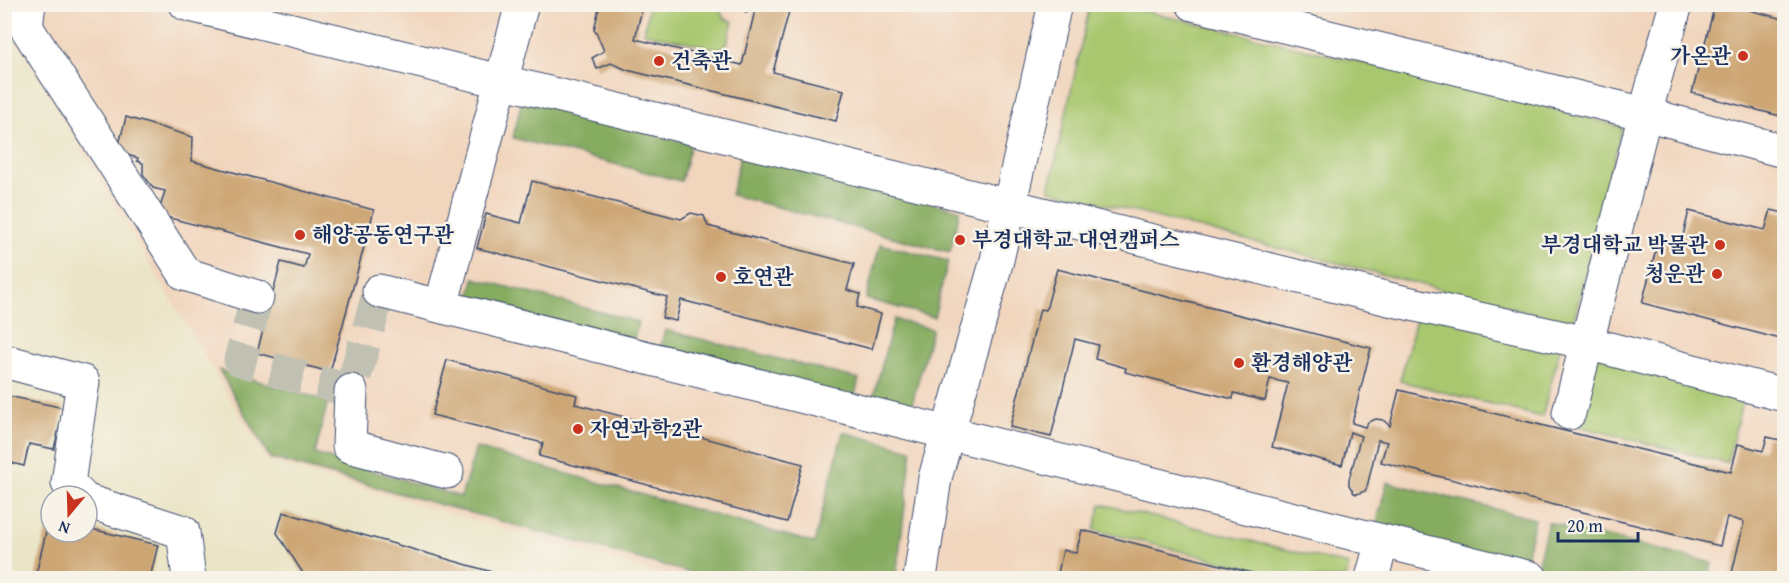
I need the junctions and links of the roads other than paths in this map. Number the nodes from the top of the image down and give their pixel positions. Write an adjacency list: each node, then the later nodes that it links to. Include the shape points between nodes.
1 (29, 4): 12 (street, via 26,27 185,274)
2 (186, 4): 7 (street)
3 (522, 4): 7 (street)
4 (1055, 4): 10 (street)
5 (1193, 4): 8 (street)
6 (1676, 4): 8 (street)
7 (501, 81): 10 (street); 13 (street)
8 (1645, 114): 9 (street); 14 (street)
9 (1785, 151)
10 (1010, 206): 14 (street); 19 (street)
11 (379, 291): 13 (street)
12 (257, 297)
13 (441, 306): 19 (street)
14 (1587, 343): 17 (street); 18 (street)
15 (4, 361): 21 (street, via 83,382)
16 (351, 391): 20 (street, via 349,446)
17 (1785, 395)
18 (1569, 413)
19 (948, 433): 23 (street); 25 (street, via 935,478)
20 (447, 472)
21 (69, 484)
22 (99, 505): 24 (street, via 183,531)
23 (1382, 541): 26 (street); 27 (street)
24 (189, 579)
25 (920, 579)
26 (1372, 579)
27 (1531, 579)

